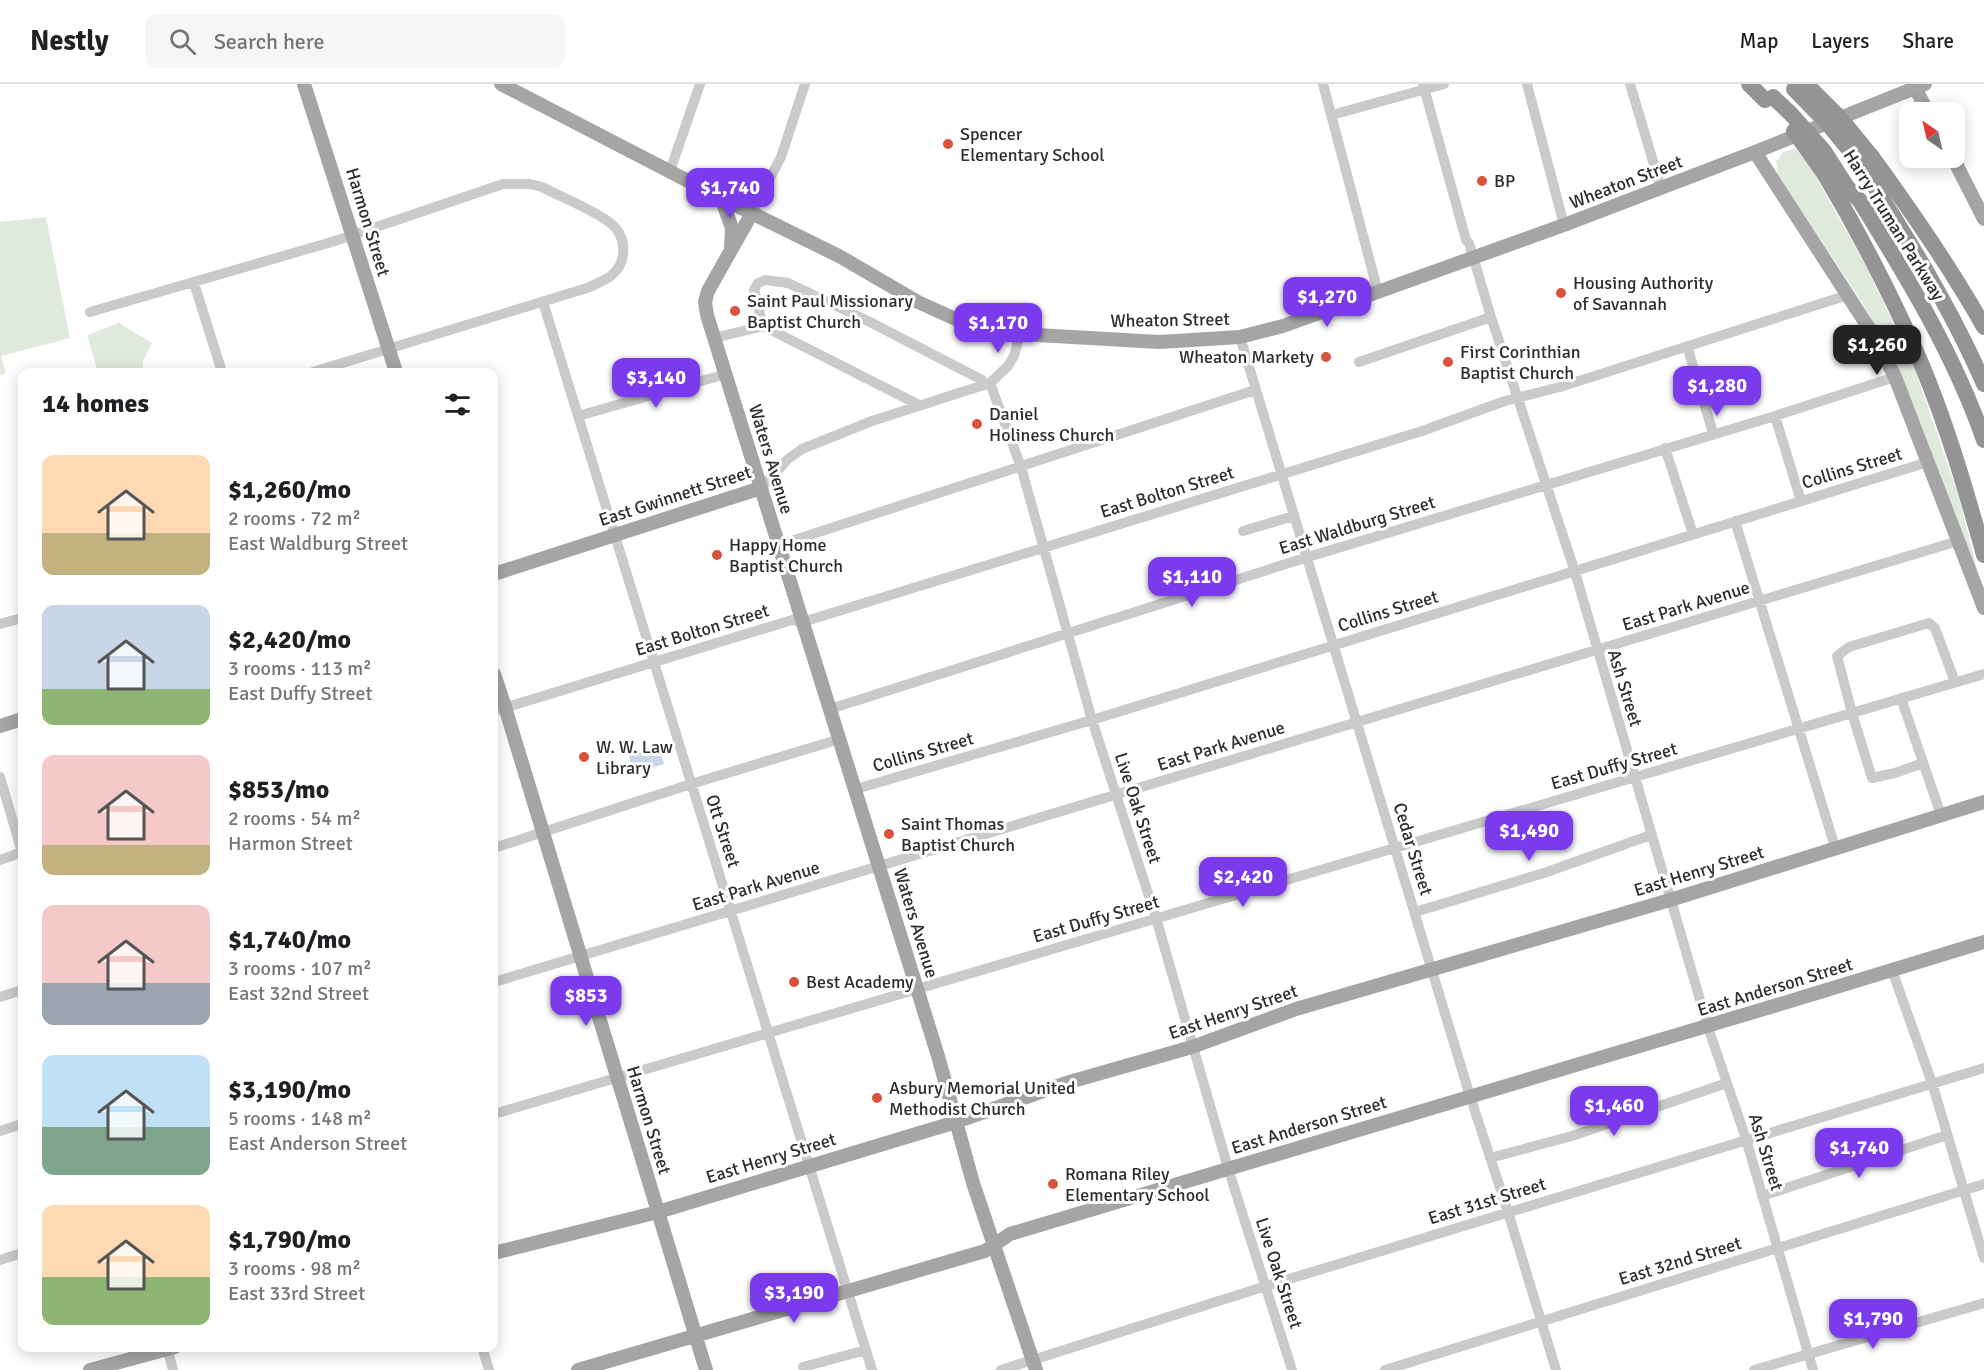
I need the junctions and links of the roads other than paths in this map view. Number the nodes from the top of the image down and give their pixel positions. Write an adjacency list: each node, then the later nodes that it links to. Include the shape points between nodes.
1 (304, 84): 26 (main road, Harmon Street)
2 (501, 84): 20 (main road, Wheaton Street)
3 (700, 84): 20 (street)
4 (805, 84): 23 (street, via 781,157)
5 (1323, 84): 16 (street)
6 (1444, 84): 13 (street)
7 (1527, 84): 25 (street)
8 (1630, 84): 21 (street)
9 (1749, 84): 14 (highway)
10 (1757, 84): 14 (highway, Harry Truman Parkway)
11 (1799, 86): 18 (highway, bridge, via 1841,119)
12 (1920, 86): 15 (main road); 17 (main road, Wheaton Street)
13 (1424, 87): 16 (street); 28 (street, Ash Street)
14 (1769, 99): 56 (highway, Harry Truman Parkway, bridge, via 1791,114 1824,150 1860,201 1928,313); 72 (highway, bridge, via 1825,175 1882,279 1921,364 1951,444)
15 (1925, 102)
16 (1332, 115): 30 (street)
17 (1755, 152): 21 (main road, Wheaton Street); 31 (main road)
18 (1865, 160): 36 (highway, via 1919,223); 49 (highway, Harry Truman Parkway, via 1956,324)
19 (1958, 168): 24 (main road)
20 (670, 171): 22 (main road, Wheaton Street)
21 (1661, 188): 25 (main road, Wheaton Street)
22 (722, 198): 23 (main road, Wheaton Street); 27 (main road, via 732,228)
23 (752, 213): 27 (main road); 37 (main road, Wheaton Street, via 948,316)
24 (1983, 213)
25 (1564, 225): 28 (main road, Wheaton Street)
26 (353, 233): 29 (street); 32 (street, via 503,184 542,187 610,223 624,248 622,263 611,276); 41 (main road, Harmon Street)
27 (731, 250): 39 (main road, Waters Avenue, via 705,302)
28 (1473, 257): 30 (main road, Wheaton Street); 34 (street, Ash Street)
29 (194, 283): 33 (street); 43 (street)
30 (1378, 292): 38 (main road, Wheaton Street, via 1284,326)
31 (1848, 295): 40 (street, East Bolton Street); 47 (main road)
32 (543, 302): 41 (street); 53 (street, Ott Street)
33 (90, 312)
34 (1491, 317): 42 (street); 51 (street, Ash Street)
35 (763, 326): 39 (street); 48 (street, via 754,290 758,283 788,283); 52 (street)
36 (1984, 327)
37 (1020, 334): 38 (main road, Wheaton Street, via 1159,342); 48 (street, via 1008,366)
38 (1240, 337): 50 (street, Cedar Street)
39 (714, 338): 46 (main road, Waters Avenue)
40 (1687, 346): 51 (street, East Bolton Street); 55 (street)
41 (388, 348): 44 (street); 45 (main road, Harmon Street)
42 (1359, 362)
43 (221, 368)
44 (326, 368)
45 (395, 368)
46 (726, 374): 53 (street); 62 (main road, Waters Avenue)
47 (1895, 377): 54 (street, East Waldburg Street); 58 (main road)
48 (987, 384): 52 (street, East Gwinnett Street); 59 (street, Live Oak Street)
49 (1984, 384)
50 (1255, 390): 59 (street); 60 (street, Cedar Street)
51 (1518, 398): 60 (street, East Bolton Street); 61 (street, Ash Street)
52 (919, 405): 62 (street, East Gwinnett Street, via 802,449)
53 (578, 416): 67 (street, Ott Street)
54 (1775, 416): 55 (street, East Waldburg Street); 63 (street)
55 (1713, 433): 57 (street, East Waldburg Street)
56 (1984, 440)
57 (1665, 448): 61 (street, East Waldburg Street); 68 (street)
58 (1928, 462): 63 (street, Collins Street); 69 (main road)
59 (1021, 467): 70 (street); 71 (street, Live Oak Street)
60 (1281, 474): 64 (street, Cedar Street); 71 (street, East Bolton Street)
61 (1547, 483): 73 (street, East Waldburg Street); 74 (street, Ash Street)
62 (761, 488): 67 (main road, East Gwinnett Street); 70 (main road, Waters Avenue)
63 (1801, 501): 65 (street, Collins Street)
64 (1294, 516): 66 (street); 73 (street, Cedar Street)
65 (1735, 521): 68 (street, Collins Street); 76 (street)
66 (1243, 531)
67 (615, 534): 75 (main road, East Gwinnett Street); 84 (street, Ott Street)
68 (1693, 534): 74 (street, Collins Street)
69 (1958, 541): 76 (street, East Park Avenue); 77 (main road)
70 (779, 545): 79 (main road, Waters Avenue)
71 (1042, 548): 79 (street, East Bolton Street); 81 (street, Live Oak Street)
72 (1984, 555)
73 (1308, 557): 81 (street, East Waldburg Street); 82 (street, Cedar Street)
74 (1575, 572): 82 (street, Collins Street); 83 (street, Ash Street)
75 (498, 573)
76 (1760, 601): 83 (street, East Park Avenue); 95 (street)
77 (1984, 608)
78 (18, 619): 80 (street)
79 (803, 622): 84 (street, East Bolton Street, via 792,620); 89 (main road, Waters Avenue)
80 (0, 624)
81 (1068, 632): 89 (street, East Waldburg Street); 92 (street, Live Oak Street)
82 (1333, 645): 92 (street, Collins Street); 93 (street, Cedar Street)
83 (1596, 651): 93 (street, East Park Avenue); 99 (street, Ash Street)
84 (654, 662): 88 (street, East Bolton Street); 100 (street, Ott Street)
85 (1984, 674): 86 (street, East Duffy Street)
86 (1955, 682): 87 (street, East Duffy Street); 90 (street, via 1935,628 1929,623 1849,647 1837,656)
87 (1901, 698): 90 (street, East Duffy Street); 97 (street)
88 (499, 709): 105 (main road, Harmon Street)
89 (830, 709): 96 (main road, Waters Avenue)
90 (1851, 713): 95 (street, East Duffy Street); 97 (street, via 1872,778)
91 (18, 720): 94 (main road)
92 (1092, 720): 101 (street, Collins Street); 102 (street, Live Oak Street)
93 (1358, 722): 102 (street, East Park Avenue); 110 (street, Cedar Street)
94 (0, 726)
95 (1798, 729): 99 (street, East Duffy Street); 109 (street)
96 (840, 740): 100 (street); 101 (main road, Waters Avenue)
97 (1923, 763): 104 (street)
98 (0, 777): 107 (street)
99 (1634, 777): 106 (street, Ash Street); 110 (street, East Duffy Street)
100 (691, 784): 105 (street); 115 (street, Ott Street)
101 (856, 789): 113 (main road, Waters Avenue)
102 (1117, 795): 113 (street, East Park Avenue); 117 (street, Live Oak Street)
103 (1984, 802): 104 (main road, East Henry Street)
104 (1941, 815): 109 (main road, East Henry Street)
105 (543, 833): 108 (street); 119 (main road, Harmon Street)
106 (1651, 835): 114 (street, Ash Street); 116 (street)
107 (18, 838)
108 (498, 847)
109 (1835, 847): 114 (main road, East Henry Street)
110 (1395, 848): 116 (street, Cedar Street); 117 (street, East Duffy Street)
111 (18, 853): 112 (street)
112 (0, 860)
113 (879, 866): 115 (street, East Park Avenue); 123 (main road, Waters Avenue)
114 (1670, 900): 120 (main road, East Henry Street); 126 (street, Ash Street)
115 (731, 911): 119 (street, East Park Avenue); 127 (street, Ott Street)
116 (1415, 912): 120 (street, Cedar Street)
117 (1156, 918): 123 (street, East Duffy Street); 128 (street, Live Oak Street)
118 (1984, 942): 121 (main road, East Anderson Street)
119 (581, 956): 122 (street, East Park Avenue); 130 (main road, Harmon Street)
120 (1431, 968): 128 (main road, East Henry Street, via 1296,1009); 133 (street, Cedar Street)
121 (1892, 970): 126 (main road, East Anderson Street); 132 (street)
122 (498, 981)
123 (917, 989): 127 (street, East Duffy Street); 135 (main road, Waters Avenue)
124 (18, 991): 125 (street)
125 (0, 997)
126 (1708, 1027): 131 (street, Ash Street); 133 (main road, East Anderson Street)
127 (768, 1033): 130 (street, East Duffy Street); 141 (street, Ott Street)
128 (1192, 1047): 135 (main road, East Henry Street, via 1066,1083); 142 (street, Live Oak Street)
129 (1984, 1068): 132 (street, East 31st Street)
130 (617, 1077): 134 (street, East Duffy Street); 146 (main road, Harmon Street)
131 (1727, 1083): 139 (street, Ash Street); 140 (street, via 1572,1136)
132 (1932, 1083): 138 (street); 139 (street, East 31st Street)
133 (1470, 1096): 140 (street, Cedar Street); 142 (main road, East Anderson Street)
134 (498, 1113)
135 (956, 1122): 141 (main road, East Henry Street); 148 (main road, Waters Avenue)
136 (18, 1125): 137 (street)
137 (0, 1131)
138 (1947, 1134): 144 (street); 145 (street)
139 (1746, 1139): 145 (street, Ash Street); 147 (street, East 31st Street)
140 (1490, 1158): 147 (street, Cedar Street)
141 (809, 1165): 146 (main road, East Henry Street); 155 (street, Ott Street)
142 (1228, 1168): 148 (main road, East Anderson Street, via 1010,1234); 154 (street, Live Oak Street)
143 (1984, 1184): 144 (street, East 32nd Street)
144 (1965, 1189): 149 (street, East 32nd Street); 152 (street)
145 (1762, 1196): 149 (street, Ash Street)
146 (658, 1212): 150 (main road, East Henry Street); 158 (main road, Harmon Street)
147 (1508, 1212): 154 (street, East 31st Street); 157 (street, Cedar Street)
148 (994, 1245): 155 (main road, East Anderson Street, via 985,1251); 164 (main road, Waters Avenue)
149 (1778, 1248): 157 (street, East 32nd Street); 163 (street, Ash Street)
150 (498, 1252)
151 (18, 1254): 153 (street)
152 (1984, 1258)
153 (0, 1260)
154 (1266, 1286): 164 (street, East 31st Street); 173 (street, Live Oak Street)
155 (848, 1291): 158 (main road, East Anderson Street); 159 (street, Ott Street)
156 (1984, 1303): 163 (street)
157 (1541, 1322): 174 (street, East 32nd Street); 175 (street, Cedar Street)
158 (696, 1336): 169 (main road, East Anderson Street); 170 (main road, Harmon Street)
159 (866, 1350): 165 (street); 171 (street, Ott Street)
160 (155, 1352): 166 (main road)
161 (171, 1352): 167 (street)
162 (484, 1352): 168 (street)
163 (1808, 1354): 176 (street); 177 (street, Ash Street)
164 (1035, 1365): 172 (street, East 31st Street)
165 (803, 1367)
166 (90, 1370)
167 (173, 1370)
168 (489, 1370)
169 (578, 1370)
170 (706, 1370)
171 (872, 1370)
172 (1000, 1370)
173 (1292, 1370)
174 (1385, 1370)
175 (1556, 1370)
176 (1754, 1370)
177 (1813, 1370)

